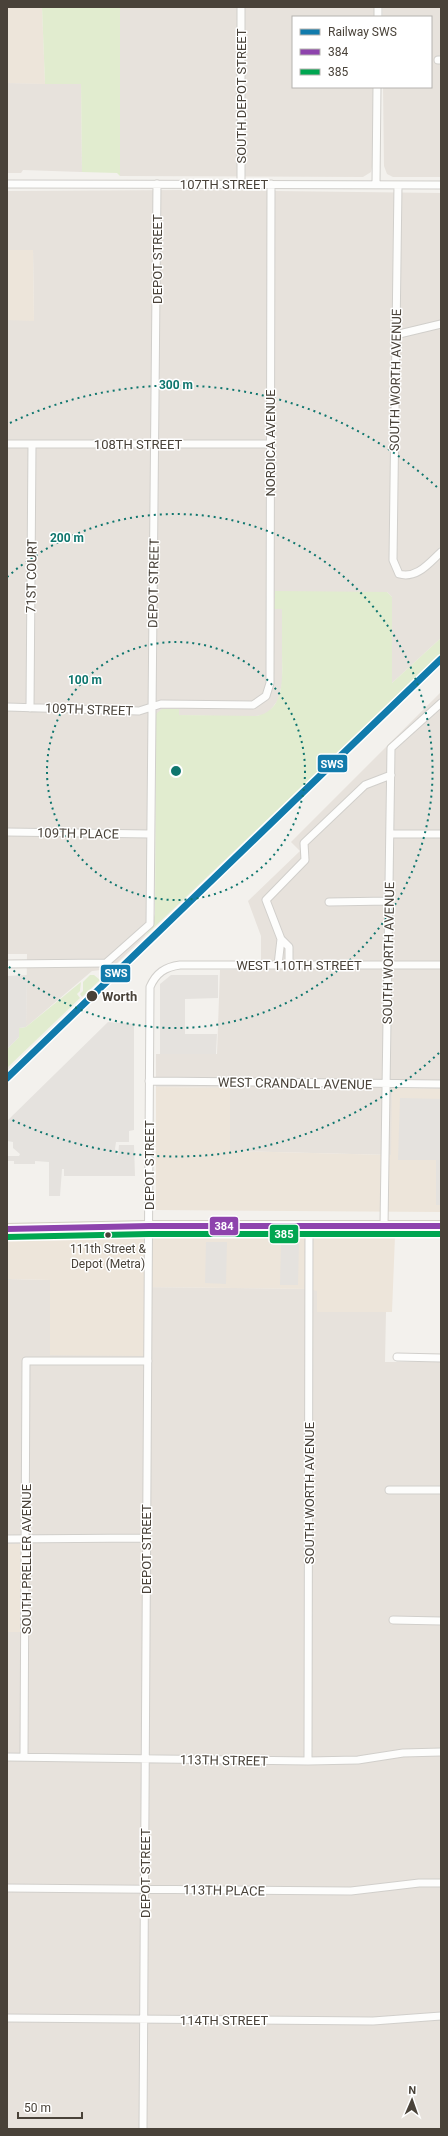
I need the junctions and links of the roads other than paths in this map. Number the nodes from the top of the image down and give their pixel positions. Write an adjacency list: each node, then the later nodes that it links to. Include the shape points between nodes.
1 (241, 7): 5 (street, SOUTH DEPOT STREET)
2 (377, 88): 7 (street)
3 (7, 184): 4 (street, 107TH STREET)
4 (157, 184): 5 (street, 107TH STREET); 14 (street, DEPOT STREET)
5 (241, 184): 6 (street, 107TH STREET)
6 (271, 184): 7 (street, 107TH STREET); 15 (street, NORDICA AVENUE)
7 (376, 184): 8 (street, 107TH STREET)
8 (398, 185): 9 (street, 107TH STREET); 11 (street, SOUTH WORTH AVENUE)
9 (441, 185)
10 (441, 324): 11 (street)
11 (395, 335): 16 (street, SOUTH WORTH AVENUE, via 393,560 399,574 404,576 418,573)
12 (7, 444): 13 (street, 108TH STREET)
13 (32, 444): 14 (street, 108TH STREET); 21 (street, 71ST COURT)
14 (155, 444): 15 (street, 108TH STREET); 20 (street, DEPOT STREET)
15 (270, 444): 17 (street, NORDICA AVENUE, via 270,683)
16 (441, 552)
17 (264, 699): 20 (street, 109TH STREET, via 253,705 161,704)
18 (441, 703): 22 (street, SOUTH WORTH AVENUE, via 391,748)
19 (7, 707): 21 (street, 109TH STREET)
20 (150, 707): 21 (street, 109TH STREET, via 139,711); 24 (street, DEPOT STREET)
21 (30, 708)
22 (390, 774): 25 (street, SOUTH WORTH AVENUE); 29 (street, via 365,785 304,843 305,860 266,900)
23 (7, 832): 24 (street, 109TH PLACE)
24 (150, 834): 30 (street, DEPOT STREET, via 150,924 106,963)
25 (390, 834): 26 (street); 27 (street, SOUTH WORTH AVENUE)
26 (441, 834)
27 (389, 901): 28 (street); 33 (street, SOUTH WORTH AVENUE)
28 (329, 902)
29 (281, 939): 31 (street); 32 (street, via 289,947)
30 (7, 964)
31 (278, 965): 32 (street, WEST 110TH STREET); 35 (street, WEST 110TH STREET, via 180,965 166,968)
32 (289, 965): 33 (street, WEST 110TH STREET)
33 (388, 965): 34 (street, WEST 110TH STREET); 37 (street, SOUTH WORTH AVENUE)
34 (441, 965)
35 (159, 973): 36 (street, DEPOT STREET, via 150,987)
36 (149, 1081): 37 (street, WEST CRANDALL AVENUE); 39 (street, DEPOT STREET)
37 (386, 1084): 38 (street, WEST CRANDALL AVENUE); 41 (street, SOUTH WORTH AVENUE)
38 (441, 1084)
39 (149, 1226): 40 (main road); 43 (main road); 46 (street, DEPOT STREET)
40 (309, 1226): 41 (main road); 58 (street, SOUTH WORTH AVENUE)
41 (384, 1226): 42 (main road)
42 (441, 1226)
43 (7, 1229)
44 (397, 1358): 45 (street)
45 (441, 1358)
46 (148, 1361): 49 (street, DEPOT STREET); 51 (street, SOUTH PRELLER AVENUE, via 26,1361)
47 (389, 1490): 48 (street)
48 (441, 1490)
49 (146, 1538): 51 (street); 57 (street, DEPOT STREET)
50 (7, 1539): 51 (street)
51 (26, 1539): 56 (street, SOUTH PRELLER AVENUE)
52 (393, 1620): 53 (street)
53 (441, 1621)
54 (441, 1752): 58 (street, 113TH STREET, via 403,1753 358,1760)
55 (7, 1757): 56 (street, 113TH STREET)
56 (24, 1757): 57 (street, 113TH STREET)
57 (146, 1759): 58 (street, 113TH STREET); 61 (street, DEPOT STREET)
58 (308, 1761)
59 (441, 1883): 61 (street, 113TH PLACE, via 351,1891)
60 (7, 1888): 61 (street, 113TH PLACE)
61 (145, 1889): 64 (street, DEPOT STREET)
62 (441, 2016): 64 (street, 114TH STREET, via 373,2021)
63 (7, 2018): 64 (street, 114TH STREET)
64 (144, 2020): 65 (street, DEPOT STREET)
65 (143, 2129)

